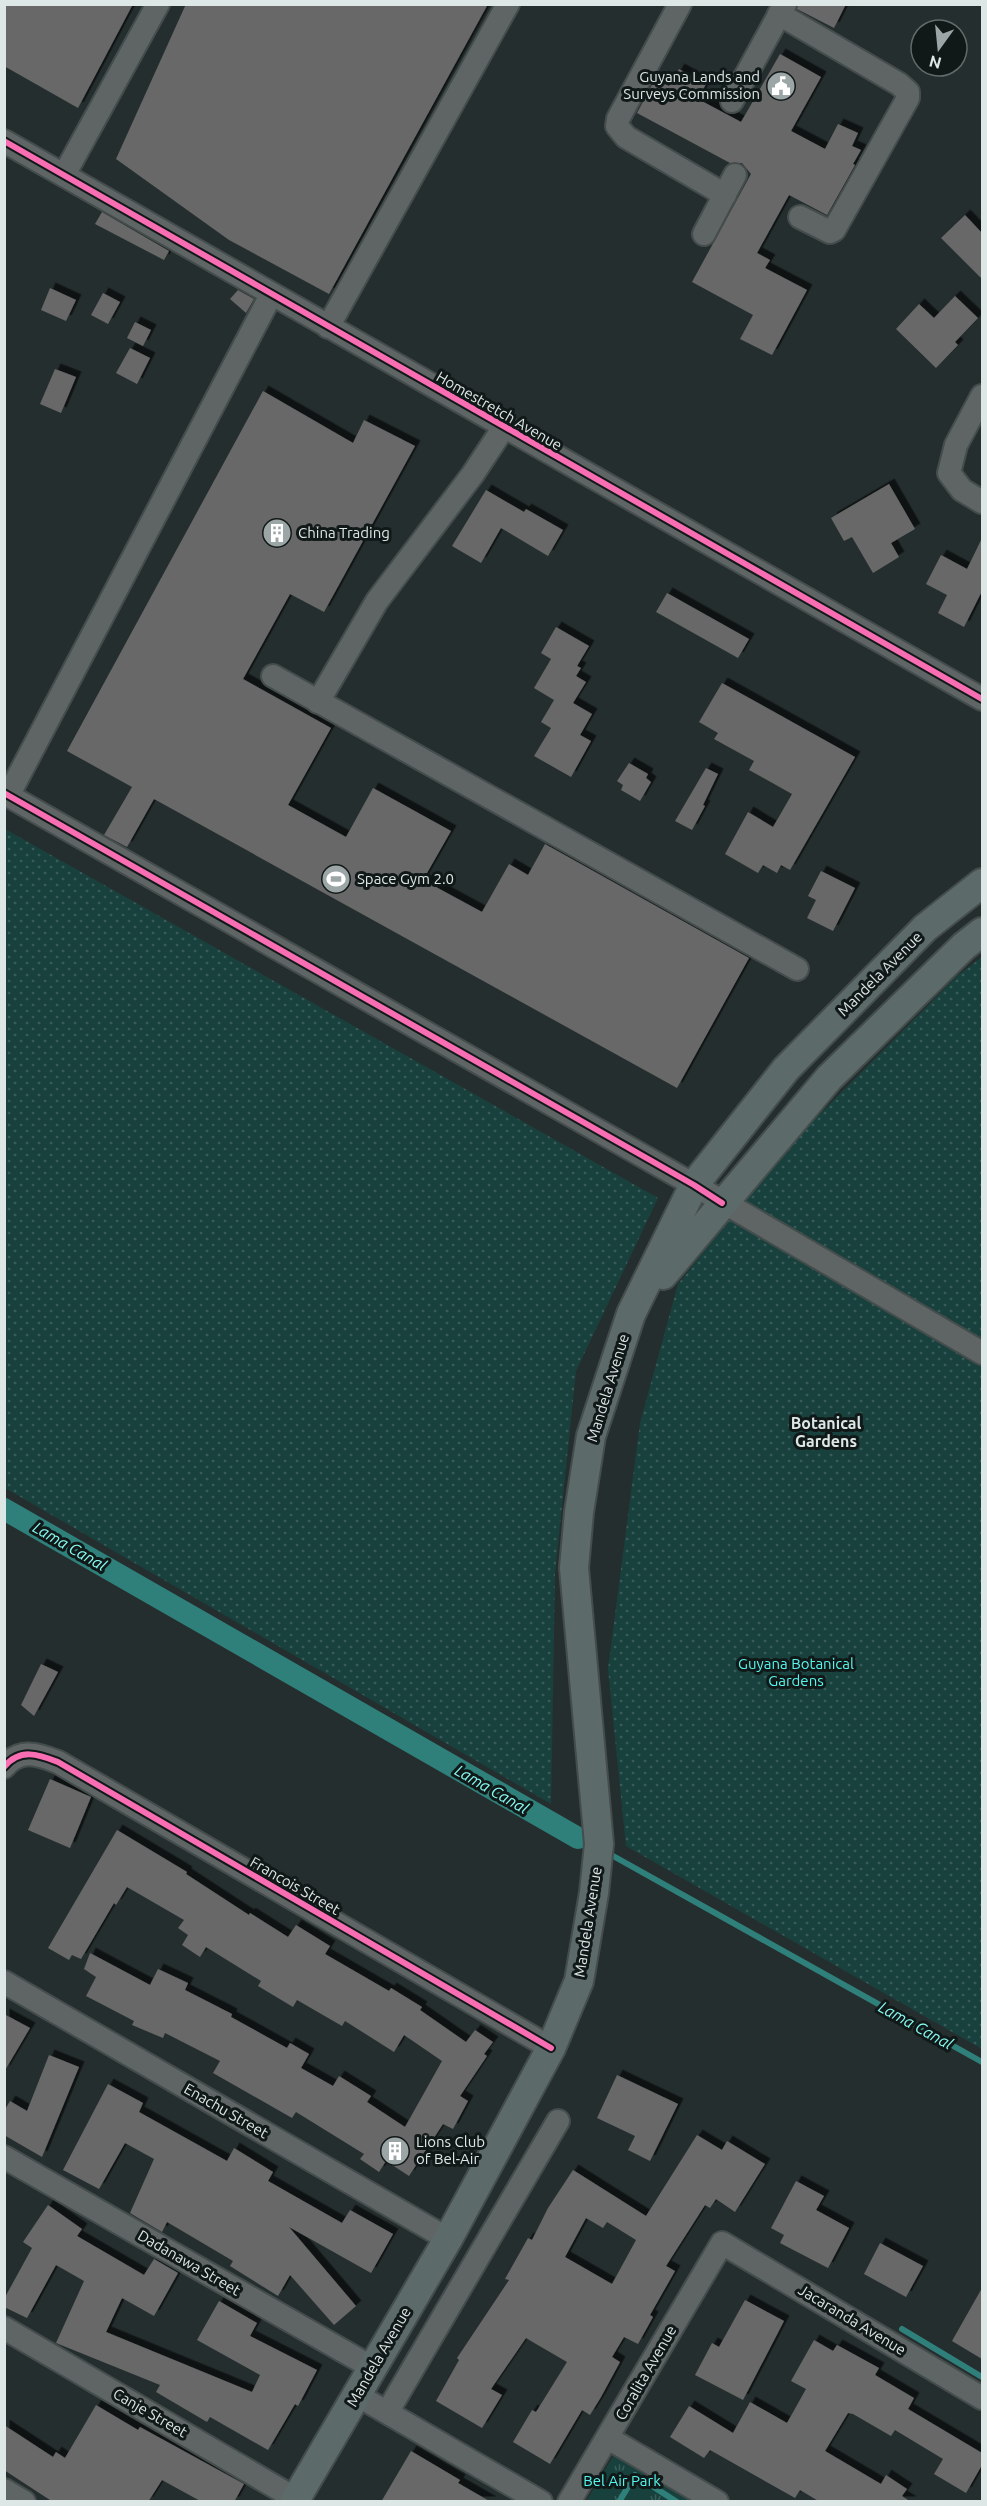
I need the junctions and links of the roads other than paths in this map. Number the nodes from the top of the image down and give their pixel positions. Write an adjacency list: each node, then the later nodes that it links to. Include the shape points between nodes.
1 (158, 4): 7 (street)
2 (508, 4): 11 (street)
3 (680, 4): 9 (street, via 617,126 626,137 730,185)
4 (782, 9): 5 (street); 8 (street, via 908,92 834,230 830,232)
5 (732, 101)
6 (4, 141): 7 (street, Homestretch Avenue)
7 (64, 175): 10 (street, Homestretch Avenue)
8 (800, 217)
9 (704, 234)
10 (271, 295): 11 (street, Homestretch Avenue); 18 (street)
11 (328, 327): 13 (street, Homestretch Avenue)
12 (982, 396): 14 (street, via 956,445 949,473 962,490)
13 (504, 427): 16 (street, Homestretch Avenue); 17 (street, via 377,601)
14 (982, 502)
15 (273, 676): 17 (street)
16 (982, 699)
17 (318, 702): 21 (street)
18 (6, 795): 22 (street)
19 (982, 883): 22 (main road, Mandela Avenue, via 925,928 786,1068)
20 (982, 932): 23 (main road, Mandela Avenue, via 829,1078)
21 (797, 969)
22 (694, 1185): 23 (street); 24 (main road, Mandela Avenue)
23 (722, 1203): 24 (main road, Mandela Avenue); 25 (street)
24 (631, 1314): 28 (main road, Mandela Avenue, via 591,1436 579,1512 574,1568 599,1854 579,1981)
25 (982, 1353)
26 (4, 1767): 28 (street, Francois Street, via 23,1754 58,1762)
27 (4, 1982): 31 (street, Enachu Street)
28 (551, 2048): 31 (main road, Mandela Avenue)
29 (558, 2121): 37 (street)
30 (4, 2157): 34 (street, Dadanawa Street)
31 (448, 2239): 34 (main road, Mandela Avenue)
32 (722, 2243): 36 (street, Jacaranda Avenue); 38 (street, Coralita Avenue)
33 (4, 2328): 40 (street, Canje Street)
34 (373, 2368): 35 (main road, Mandela Avenue)
35 (357, 2395): 37 (street); 40 (main road, Mandela Avenue)
36 (982, 2398)
37 (388, 2411): 42 (street)
38 (608, 2438): 43 (street, Coralita Avenue); 44 (street)
39 (4, 2490): 41 (street)
40 (295, 2500)
41 (24, 2502)
42 (541, 2502)
43 (569, 2502)
44 (717, 2502)

